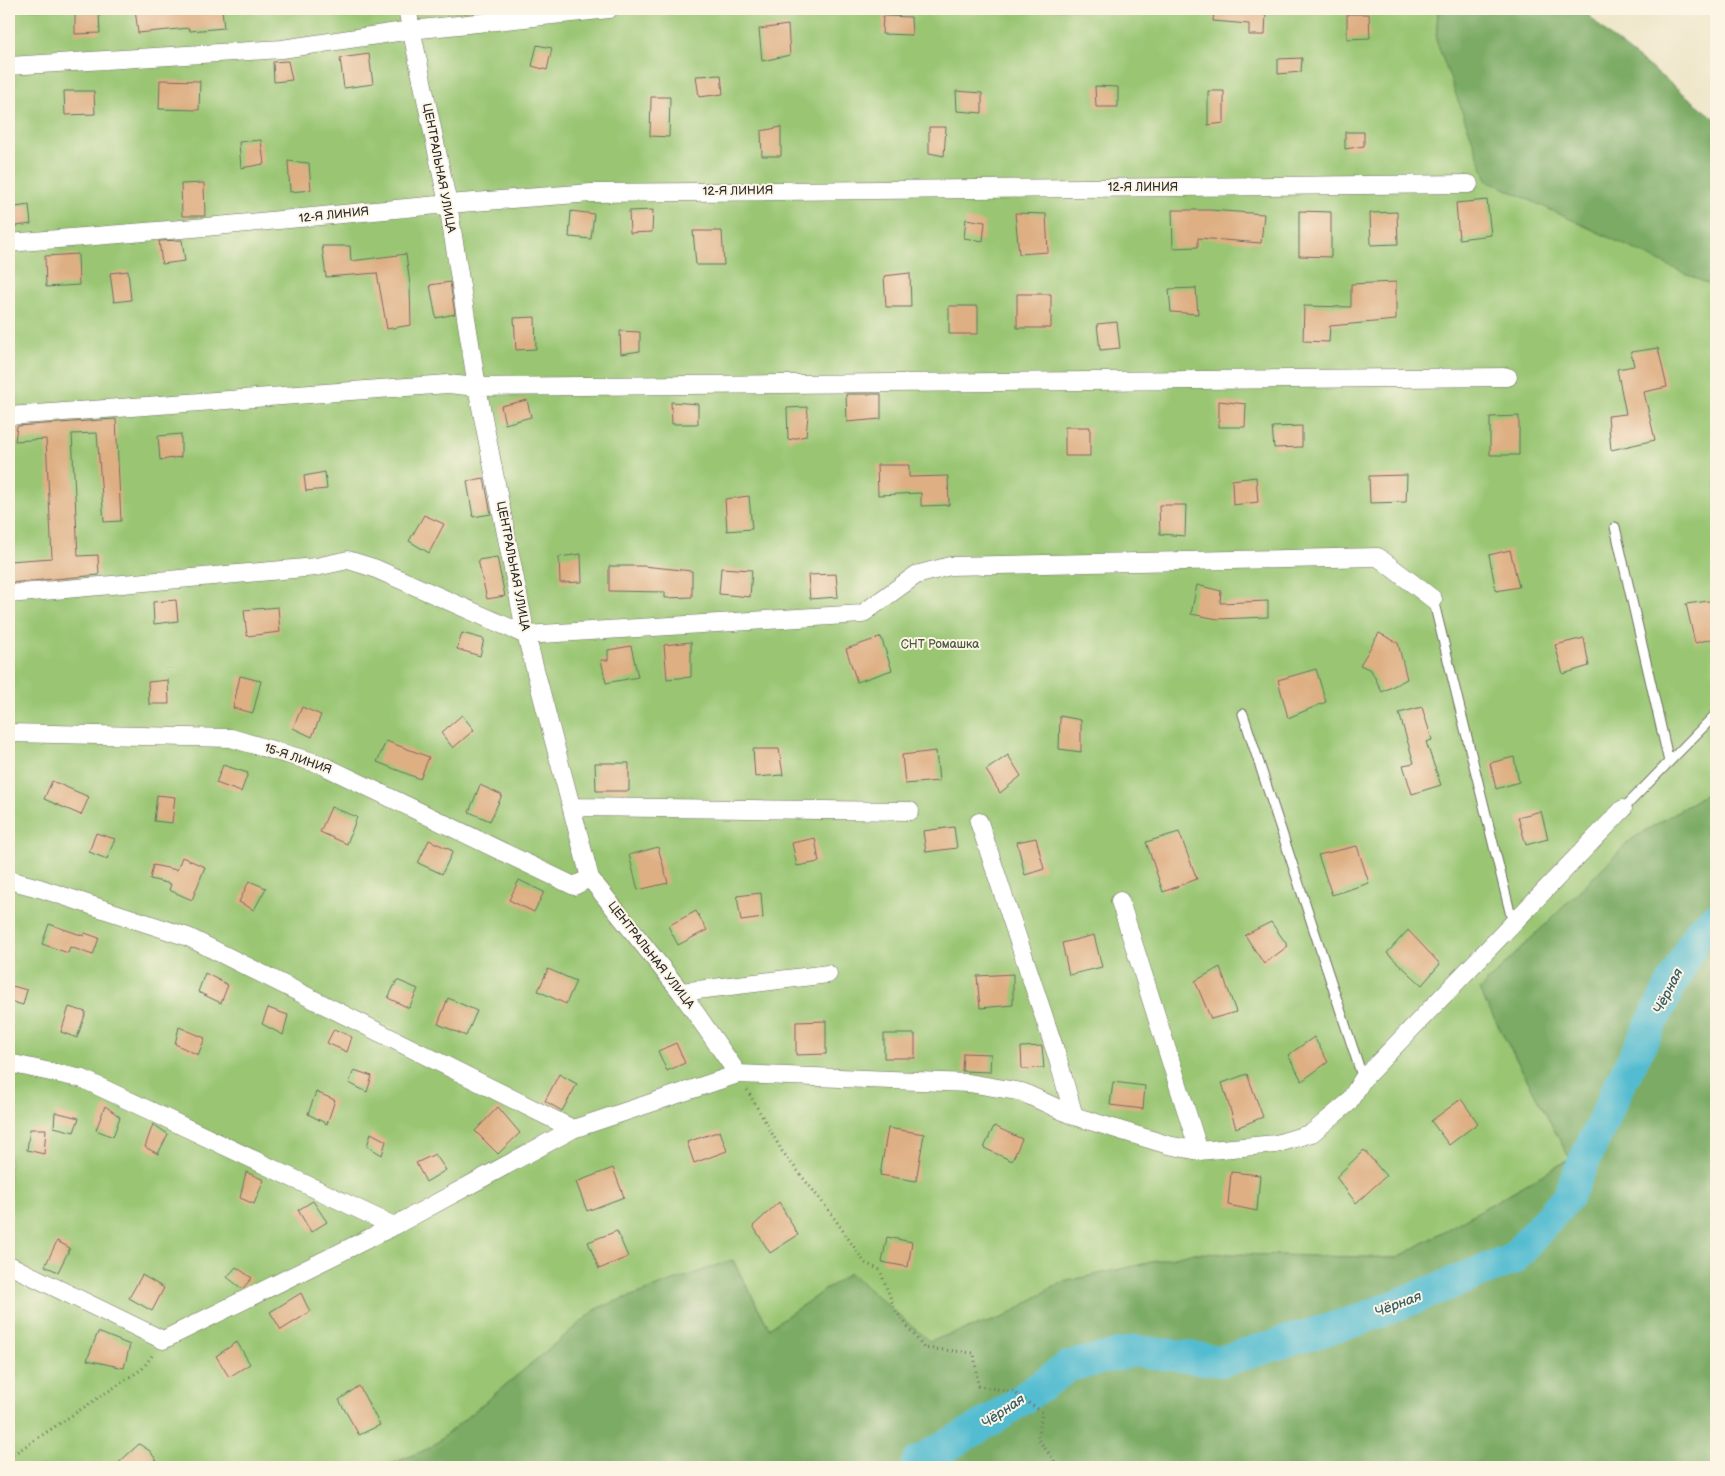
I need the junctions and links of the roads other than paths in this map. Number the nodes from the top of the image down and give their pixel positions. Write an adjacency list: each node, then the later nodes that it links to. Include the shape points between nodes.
1 (407, 9): 3 (street, ЦЕНТРАЛЬНАЯ УЛИЦА)
2 (608, 9): 3 (street)
3 (410, 30): 4 (street, via 282,49); 6 (street, ЦЕНТРАЛЬНАЯ УЛИЦА)
4 (9, 66)
5 (1469, 184): 6 (street, 12-Я ЛИНИЯ, via 591,193)
6 (448, 204): 7 (street, 12-Я ЛИНИЯ); 9 (street, ЦЕНТРАЛЬНАЯ УЛИЦА)
7 (9, 243)
8 (1508, 377): 9 (street)
9 (478, 387): 10 (street, via 448,384); 14 (street, ЦЕНТРАЛЬНАЯ УЛИЦА)
10 (9, 416)
11 (1615, 527): 18 (lane)
12 (9, 594): 14 (street, via 316,566 348,560 374,568)
13 (1434, 599): 14 (street, via 1378,557 950,566 916,575 862,614); 26 (lane)
14 (526, 635): 19 (street, ЦЕНТРАЛЬНАЯ УЛИЦА)
15 (1243, 714): 31 (lane)
16 (1716, 714): 18 (lane)
17 (9, 733): 23 (street, 15-Я ЛИНИЯ, via 231,738 320,764 574,886)
18 (1669, 762): 20 (lane)
19 (572, 806): 21 (street); 23 (street, ЦЕНТРАЛЬНАЯ УЛИЦА)
20 (1623, 809): 26 (street)
21 (910, 811)
22 (979, 822): 32 (street)
23 (590, 878): 28 (street, ЦЕНТРАЛЬНАЯ УЛИЦА)
24 (9, 880): 33 (street, via 188,937)
25 (1120, 901): 34 (street)
26 (1512, 924): 31 (street)
27 (828, 974): 28 (street)
28 (681, 992): 30 (street, ЦЕНТРАЛЬНАЯ УЛИЦА)
29 (9, 1062): 35 (street, via 82,1079)
30 (738, 1074): 32 (street, via 969,1083 1022,1092); 33 (street)
31 (1363, 1079): 34 (street, via 1348,1102 1312,1134 1276,1144)
32 (1074, 1116): 34 (street, via 1168,1145)
33 (573, 1129): 35 (street)
34 (1199, 1151)
35 (394, 1226): 36 (street, via 163,1340)
36 (9, 1265)

